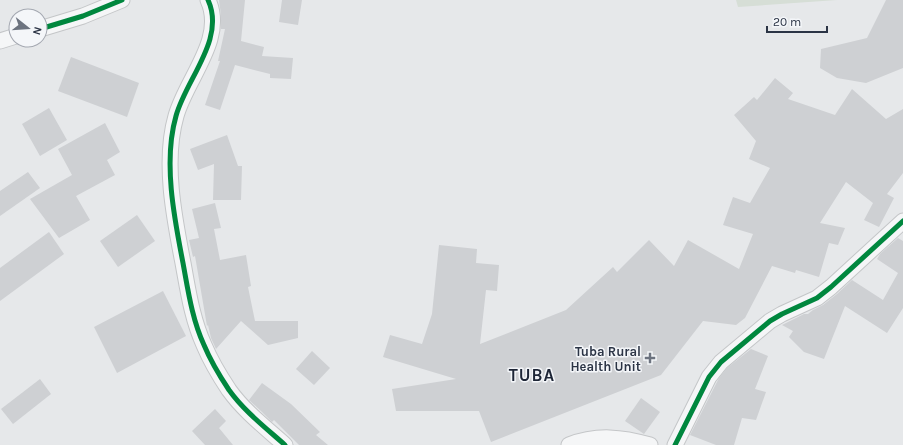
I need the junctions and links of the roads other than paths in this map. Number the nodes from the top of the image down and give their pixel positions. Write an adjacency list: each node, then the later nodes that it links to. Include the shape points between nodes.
1 (122, 0): 3 (street)
2 (208, 0): 5 (street, via 213,24 208,44 182,98 172,133 172,207 191,307 204,345 230,390 256,419)
3 (48, 27)
4 (903, 221): 8 (street, via 817,298 770,321 721,362 709,377)
5 (285, 445)
6 (569, 445): 7 (street, via 597,438 617,438)
7 (650, 445)
8 (674, 445)

